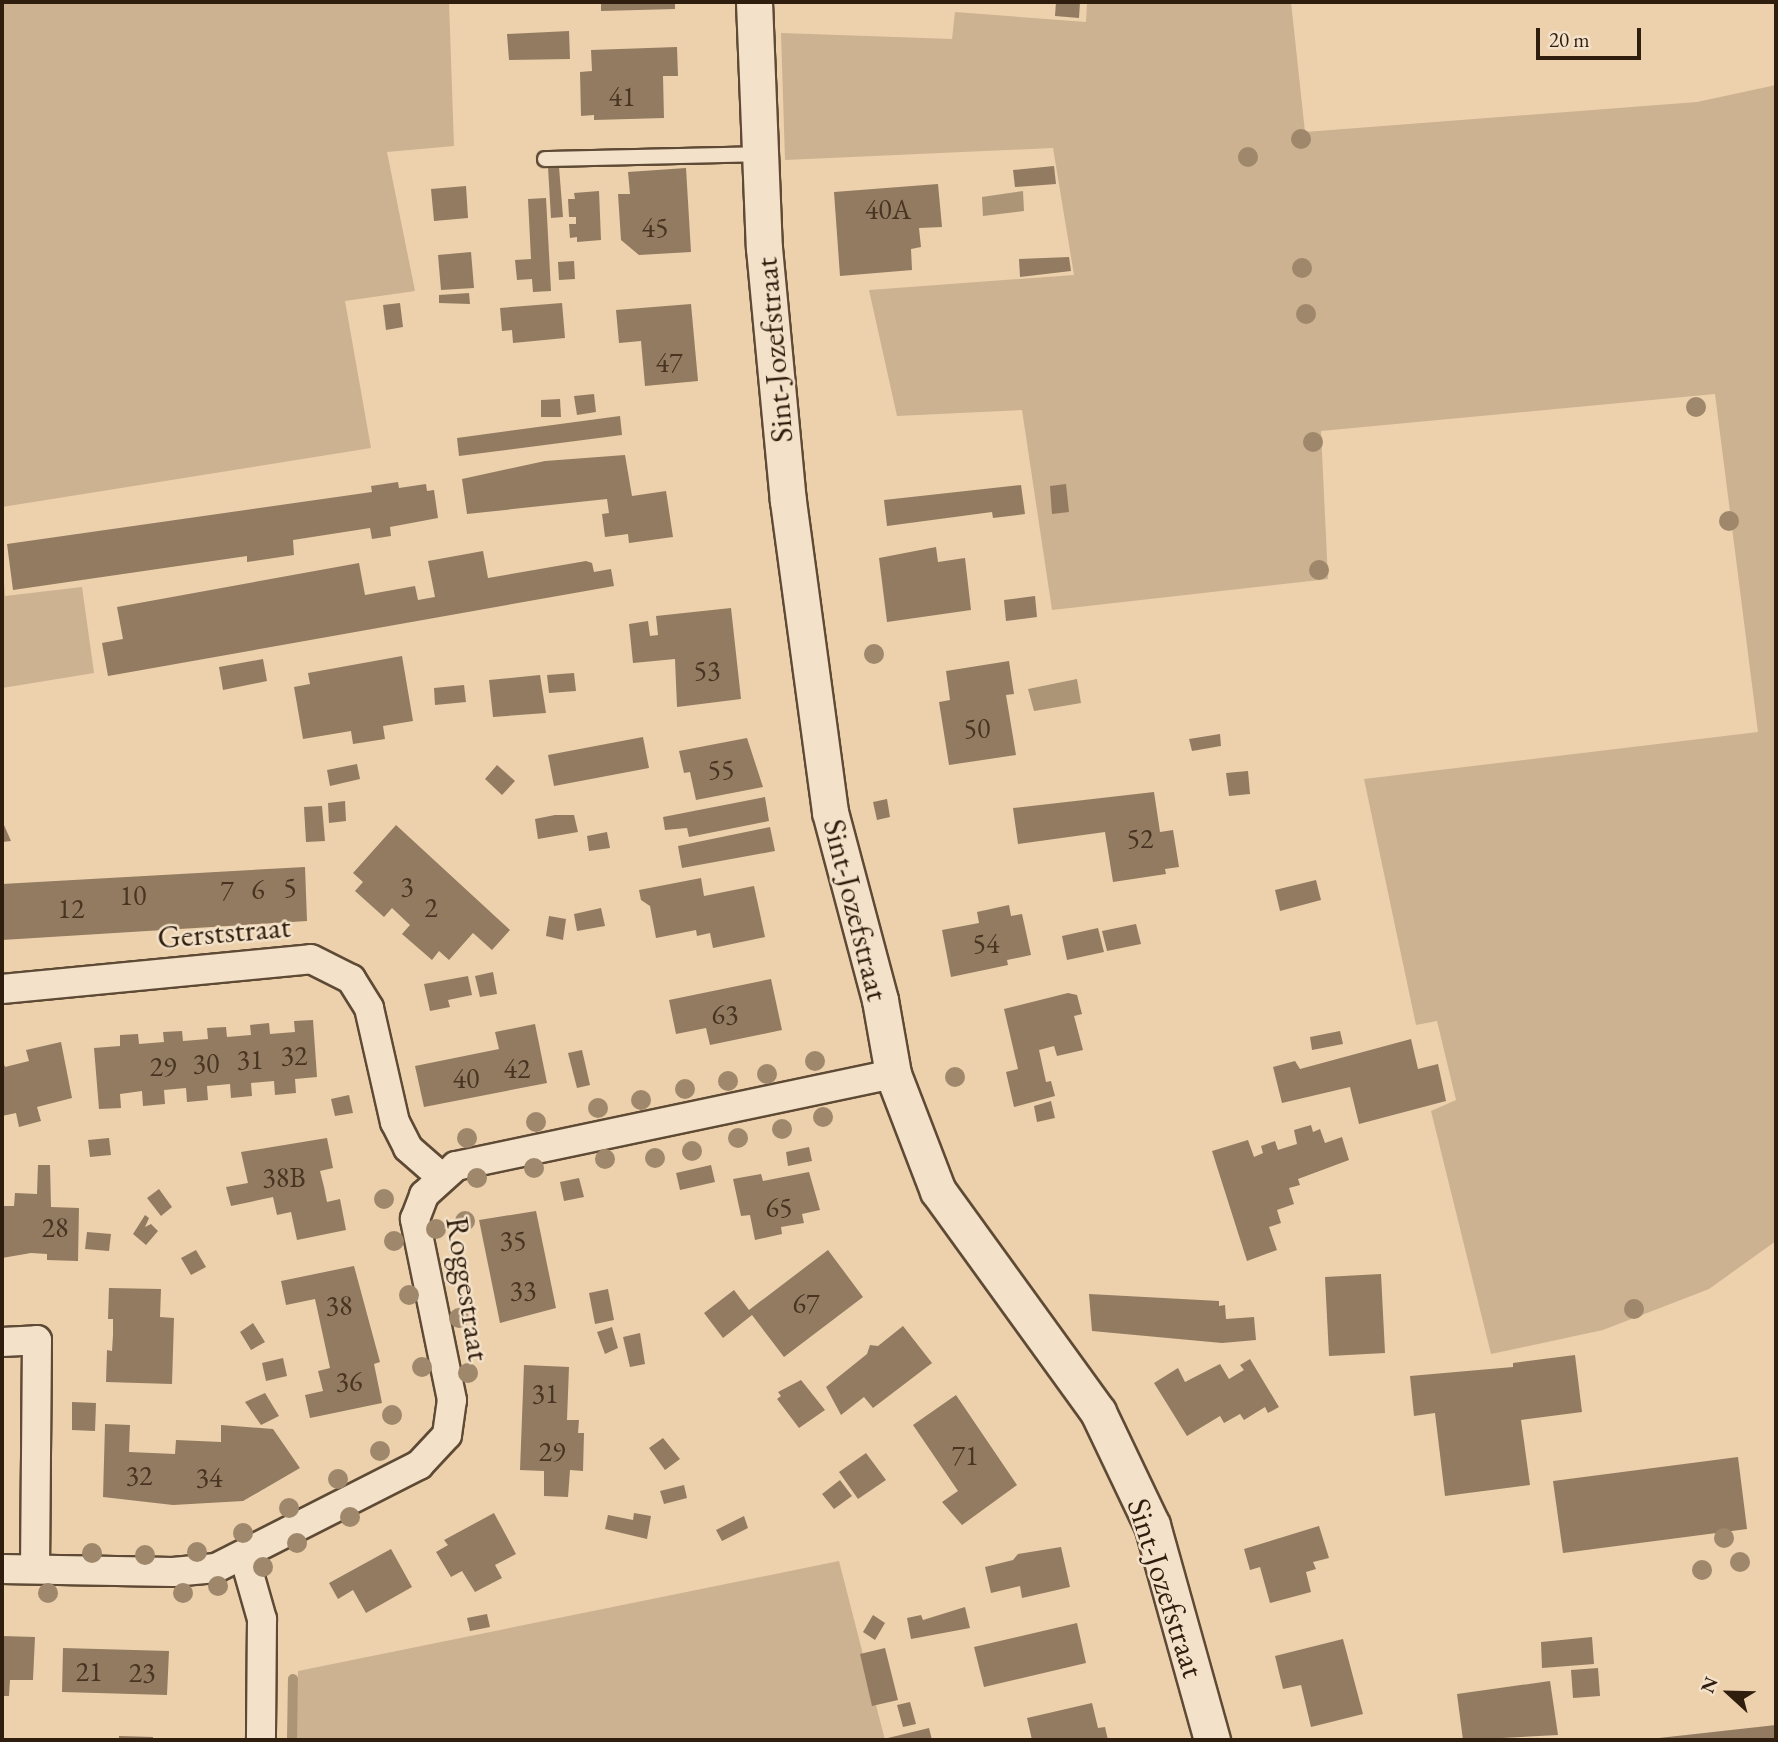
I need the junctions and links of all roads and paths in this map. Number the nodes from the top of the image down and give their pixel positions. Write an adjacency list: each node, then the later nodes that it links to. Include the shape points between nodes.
1 (754, 2): 2 (street, Sint-Jozefstraat)
2 (760, 154): 3 (lane); 5 (street, Sint-Jozefstraat, via 788,501 831,812 880,1000)
3 (545, 159)
4 (2, 989): 6 (street, Gerststraat, via 311,959 351,979 369,1008 395,1122 408,1148)
5 (893, 1074): 6 (street, Roggestraat, via 456,1166); 12 (street, Sint-Jozefstraat, via 938,1191 1098,1412 1140,1499 1158,1542)
6 (440, 1176): 8 (street, Roggestraat, via 424,1195 415,1219 452,1400 447,1435 419,1465)
7 (2, 1342): 10 (street, via 37,1340)
8 (244, 1556): 10 (street, Roggestraat, via 216,1569 173,1572); 11 (street, via 262,1619)
9 (2, 1569): 10 (street, Roggestraat)
10 (36, 1569)
11 (261, 1740)
12 (1212, 1740)

